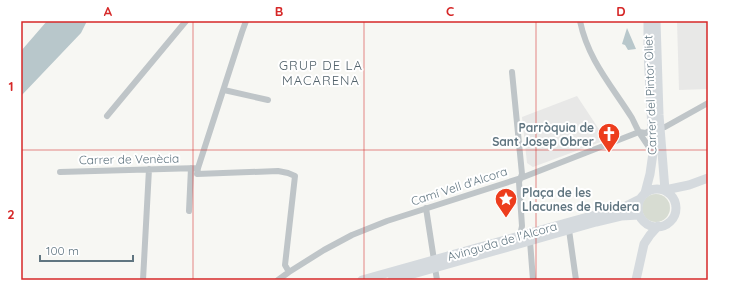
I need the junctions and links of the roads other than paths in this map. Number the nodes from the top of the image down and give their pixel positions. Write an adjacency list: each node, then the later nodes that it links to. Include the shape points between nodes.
1 (186, 21): 10 (street)
2 (246, 21): 7 (street)
3 (580, 21): 12 (street, via 596,64)
4 (648, 21): 11 (main road, Carrer del Pintor Oliet, via 648,59)
5 (656, 21): 11 (main road, Carrer del Pintor Oliet)
6 (512, 72): 18 (street)
7 (224, 90): 8 (street); 15 (street)
8 (268, 100)
9 (708, 103): 11 (street, Camí Vell d'Alcora, via 665,128)
10 (107, 116)
11 (656, 128): 12 (street, Camí Vell d'Alcora, via 646,133); 13 (main road, Carrer del Pintor Oliet); 21 (main road, Carrer del Pintor Oliet)
12 (639, 132): 13 (street); 18 (street, Camí Vell d'Alcora)
13 (653, 153): 22 (main road, Carrer del Pintor Oliet, via 650,174)
14 (191, 168): 15 (street, Carrer de Venècia); 16 (street, Carrer de Venècia); 25 (street)
15 (198, 168): 32 (street, via 197,174 278,171 295,176 285,265)
16 (149, 169): 17 (street, Carrer de Venècia); 33 (street)
17 (60, 172)
18 (521, 178): 24 (street, Camí Vell d'Alcora); 29 (street, via 519,182)
19 (708, 178): 20 (main road)
20 (689, 185): 21 (main road); 23 (main road)
21 (665, 190): 22 (main road, via 654,189); 23 (main road)
22 (642, 196): 26 (main road, via 638,207); 29 (main road, Avinguda de l'Alcora, via 626,206)
23 (674, 201): 27 (main road, via 675,209 670,221)
24 (426, 208): 31 (street); 32 (street, Camí Vell d'Alcora, via 352,235)
25 (189, 211)
26 (641, 218): 27 (main road, via 650,225); 28 (main road, Avinguda de l'Alcora, via 621,216); 30 (main road)
27 (658, 226): 30 (main road)
28 (569, 230): 29 (main road, Avinguda de l'Alcora); 39 (street)
29 (525, 234): 31 (main road, Avinguda de l'Alcora); 38 (street)
30 (644, 244): 40 (main road)
31 (434, 264): 35 (main road, Avinguda de l'Alcora); 36 (main road, Avinguda de l'Alcora); 37 (street)
32 (289, 272): 34 (street, Camí Vell d'Alcora)
33 (143, 280)
34 (278, 280)
35 (362, 280)
36 (392, 280)
37 (437, 280)
38 (533, 280)
39 (576, 280)
40 (636, 280)

